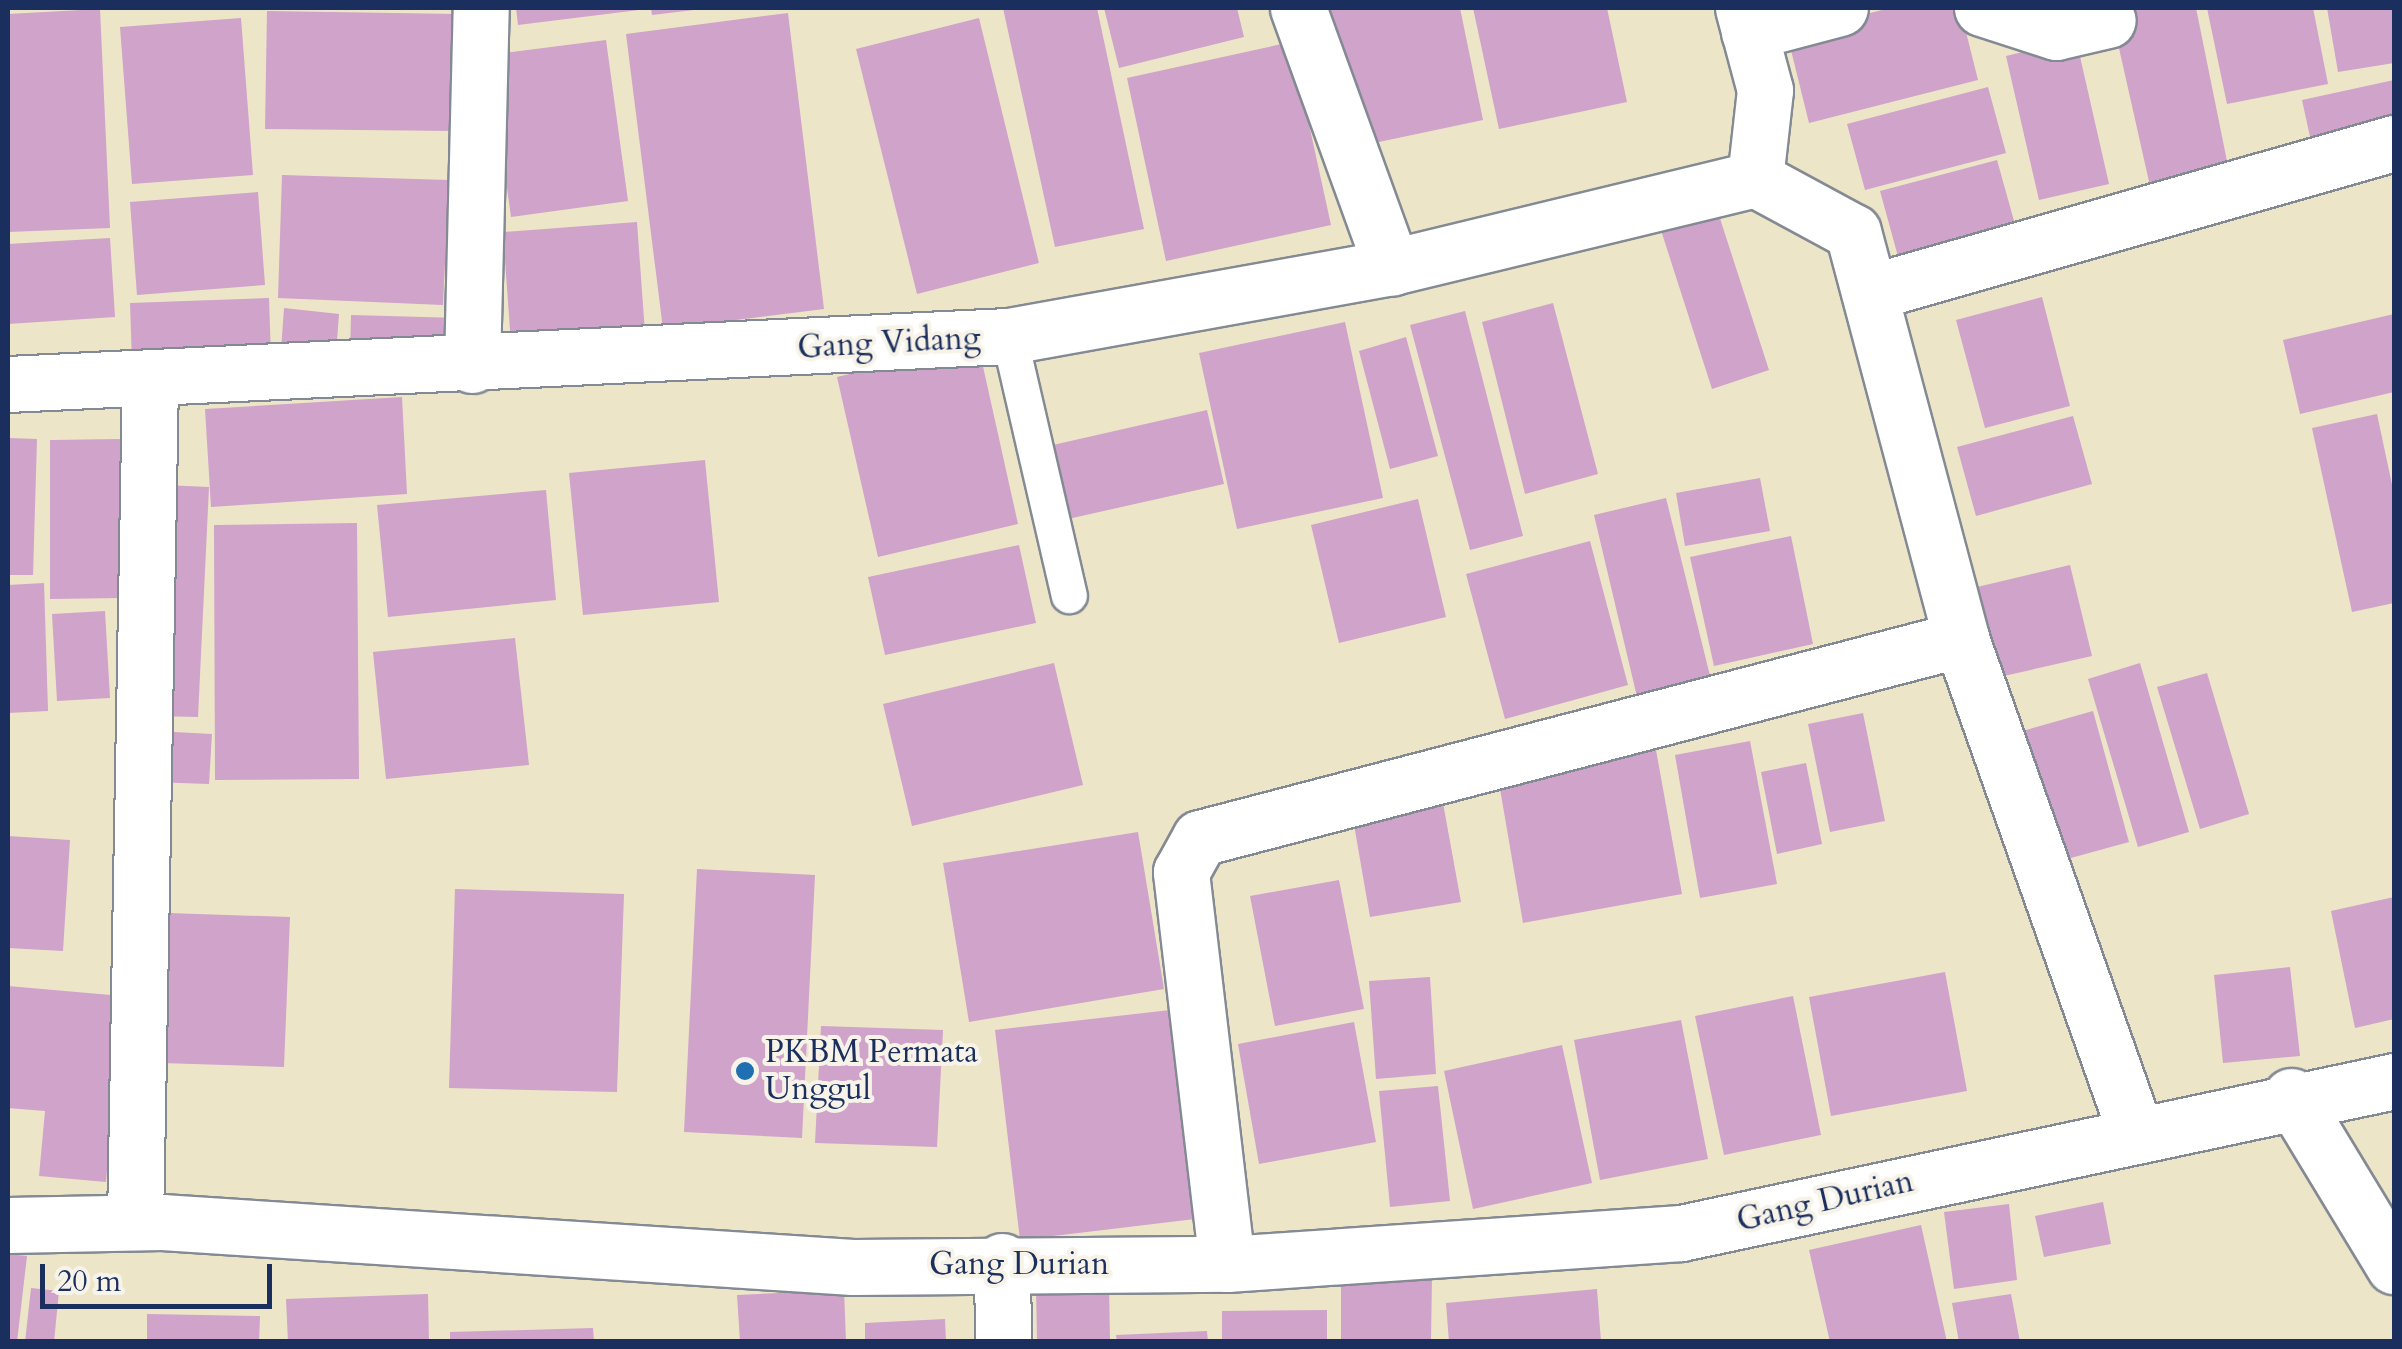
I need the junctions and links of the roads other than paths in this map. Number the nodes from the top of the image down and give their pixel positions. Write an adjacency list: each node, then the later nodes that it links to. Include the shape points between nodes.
1 (481, 8): 12 (street)
2 (1298, 8): 9 (street)
3 (1840, 8): 5 (street)
4 (1982, 8): 6 (street, via 2056,32)
5 (1746, 20): 8 (street, via 1765,90)
6 (2108, 20)
7 (2394, 144): 10 (street)
8 (1755, 179): 9 (street, Gang Vidang); 10 (street, via 1853,232)
9 (1392, 267): 11 (street, Gang Vidang)
10 (1876, 291): 16 (street)
11 (1009, 336): 12 (street, Gang Vidang); 15 (lane)
12 (472, 365): 13 (street, Gang Vidang)
13 (150, 382): 14 (street, Gang Vidang); 20 (street)
14 (8, 384)
15 (1069, 595)
16 (1928, 651): 19 (street); 23 (street, via 1200,838 1187,850 1182,888)
17 (2394, 1081): 18 (street, Gang Durian)
18 (2291, 1096): 19 (street, Gang Durian); 24 (street)
19 (2135, 1131): 23 (street, Gang Durian, via 2084,1148 1682,1233)
20 (135, 1222): 21 (street, Gang Durian); 22 (street, Gang Durian, via 853,1267)
21 (8, 1225)
22 (1002, 1261): 23 (street, Gang Durian); 25 (street)
23 (1227, 1264)
24 (2394, 1266)
25 (1003, 1342)

